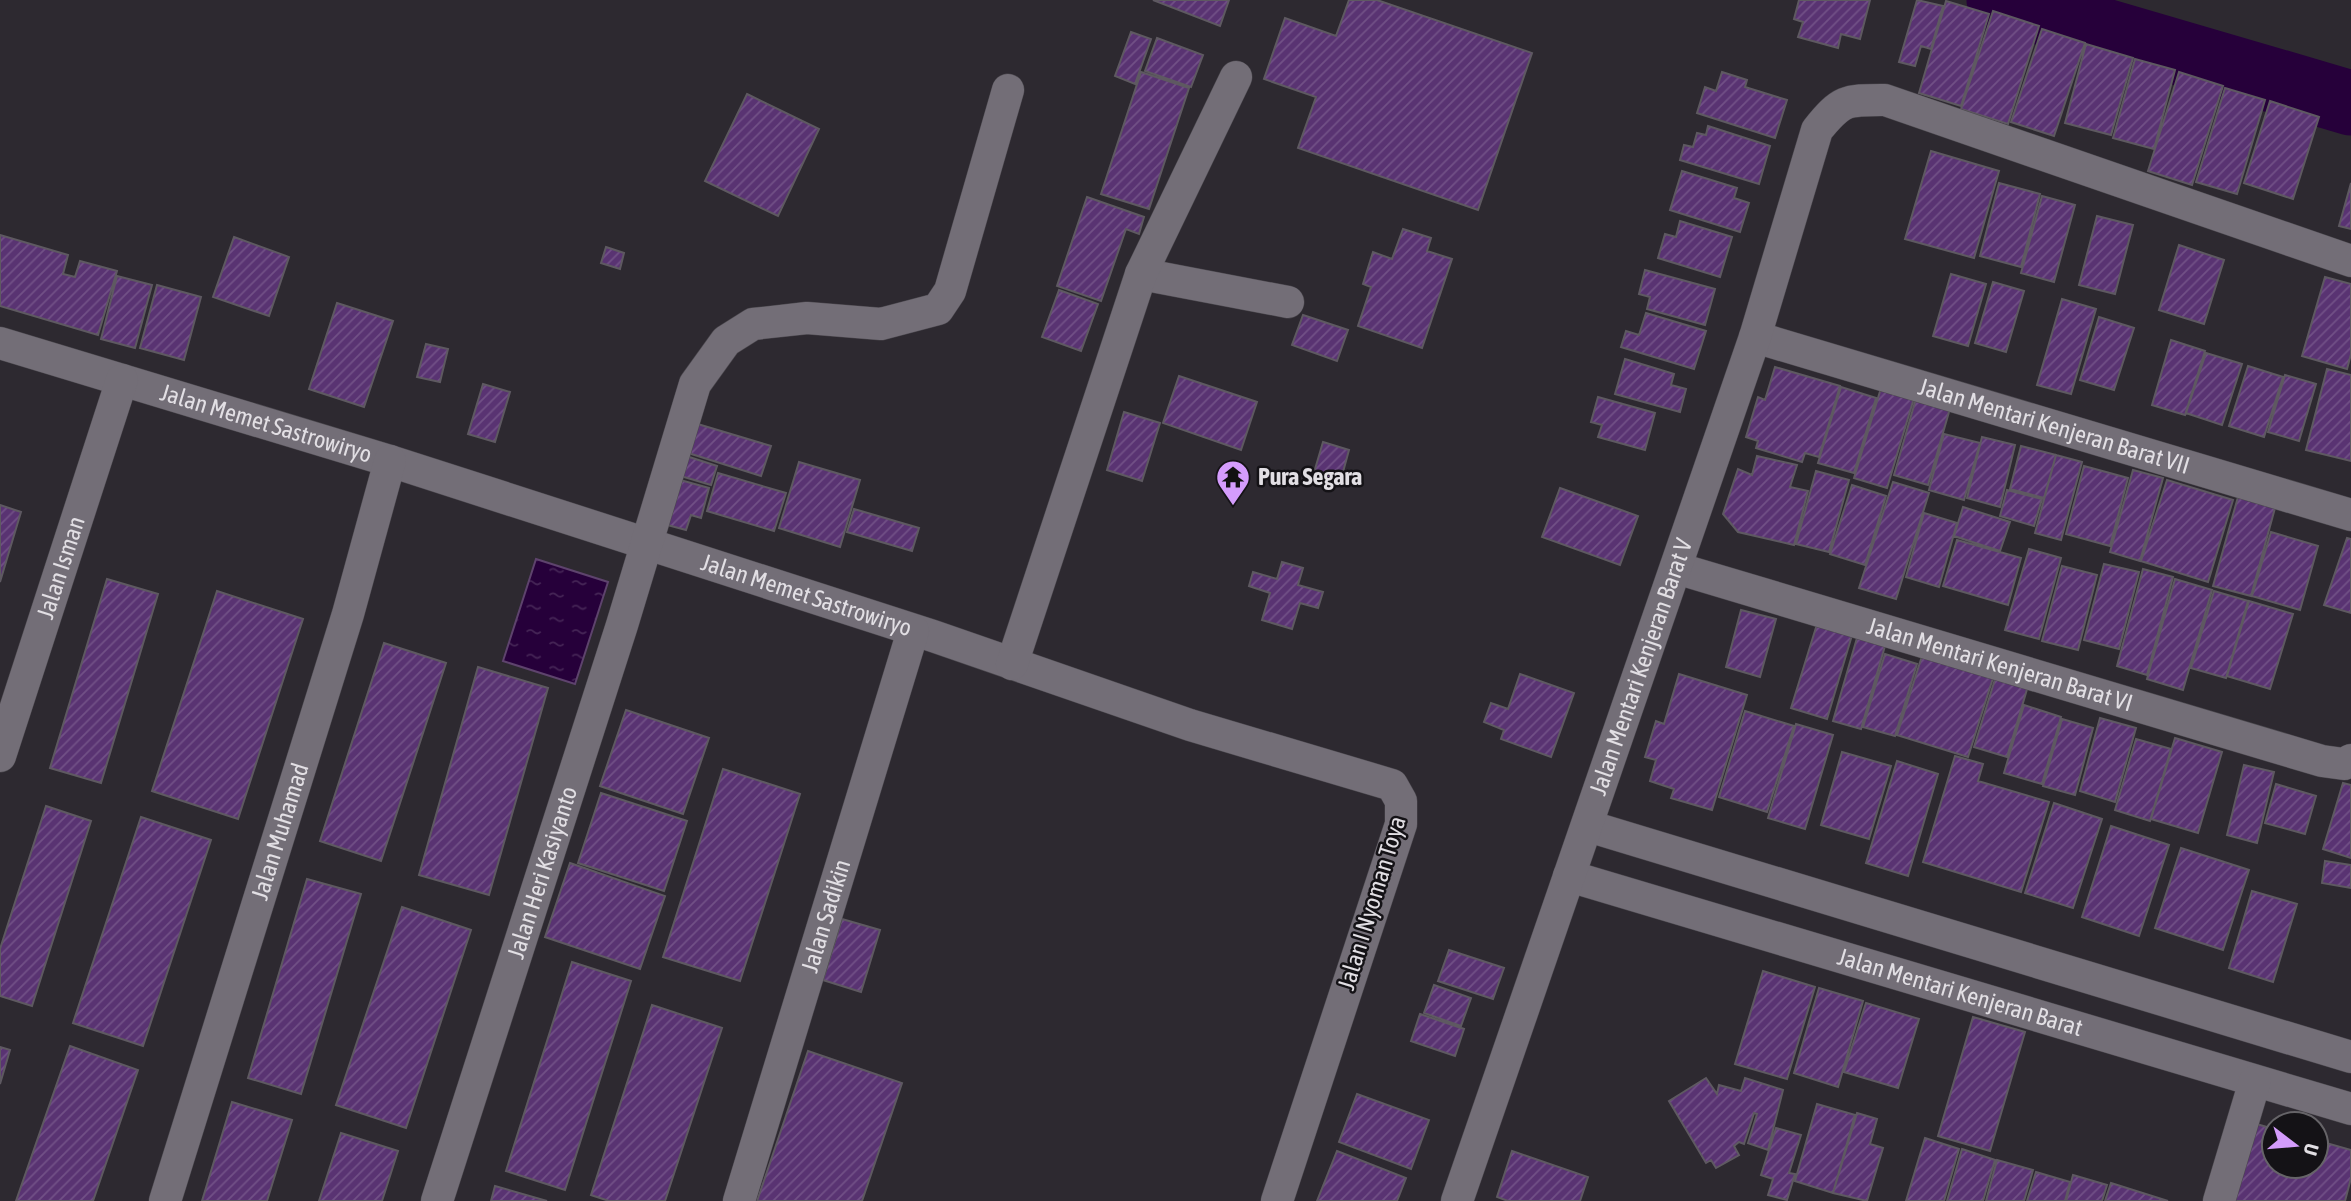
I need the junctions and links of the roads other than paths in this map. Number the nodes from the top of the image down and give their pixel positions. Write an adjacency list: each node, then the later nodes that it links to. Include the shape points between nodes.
1 (1236, 77): 4 (street)
2 (1008, 90): 11 (street, Jalan Heri Kasiyanto, via 950,291 938,309 881,324 807,318 753,324 726,341 695,384)
3 (2351, 261): 6 (street, Jalan Mentari Kenjeran Barat V, via 1885,100 1854,100 1836,106 1817,130)
4 (1141, 274): 5 (street); 14 (street)
5 (1288, 302)
6 (1755, 337): 10 (street, Jalan Mentari Kenjeran Barat VII); 12 (street, Jalan Mentari Kenjeran Barat V)
7 (0, 343): 8 (street, Jalan Memet Sastrowiryo)
8 (122, 380): 9 (street, Jalan Memet Sastrowiryo); 15 (street, Jalan Isman)
9 (390, 461): 11 (street, Jalan Memet Sastrowiryo); 22 (street, Jalan Muhamad, via 348,614)
10 (2351, 515)
11 (648, 544): 13 (street, Jalan Memet Sastrowiryo); 23 (street, Jalan Heri Kasiyanto)
12 (1676, 568): 16 (street, Jalan Mentari Kenjeran Barat VI); 17 (street, Jalan Mentari Kenjeran Barat V)
13 (913, 631): 14 (street, Jalan Memet Sastrowiryo); 24 (street, Jalan Sadikin)
14 (1012, 664): 25 (street, Jalan I Nyoman Toya, via 1190,725 1374,777 1392,785 1401,802 1401,824)
15 (0, 756)
16 (2337, 761)
17 (1588, 826): 18 (street, Jalan Mentari Kenjeran Barat V); 19 (street)
18 (1570, 876): 20 (street, Jalan Mentari Kenjeran Barat); 26 (street, Jalan Mentari Kenjeran Barat V)
19 (2351, 1057)
20 (2255, 1081): 21 (street, Jalan Mentari Kenjeran Barat); 27 (street)
21 (2351, 1110)
22 (165, 1201)
23 (437, 1201)
24 (739, 1201)
25 (1276, 1201)
26 (1457, 1201)
27 (2219, 1201)

